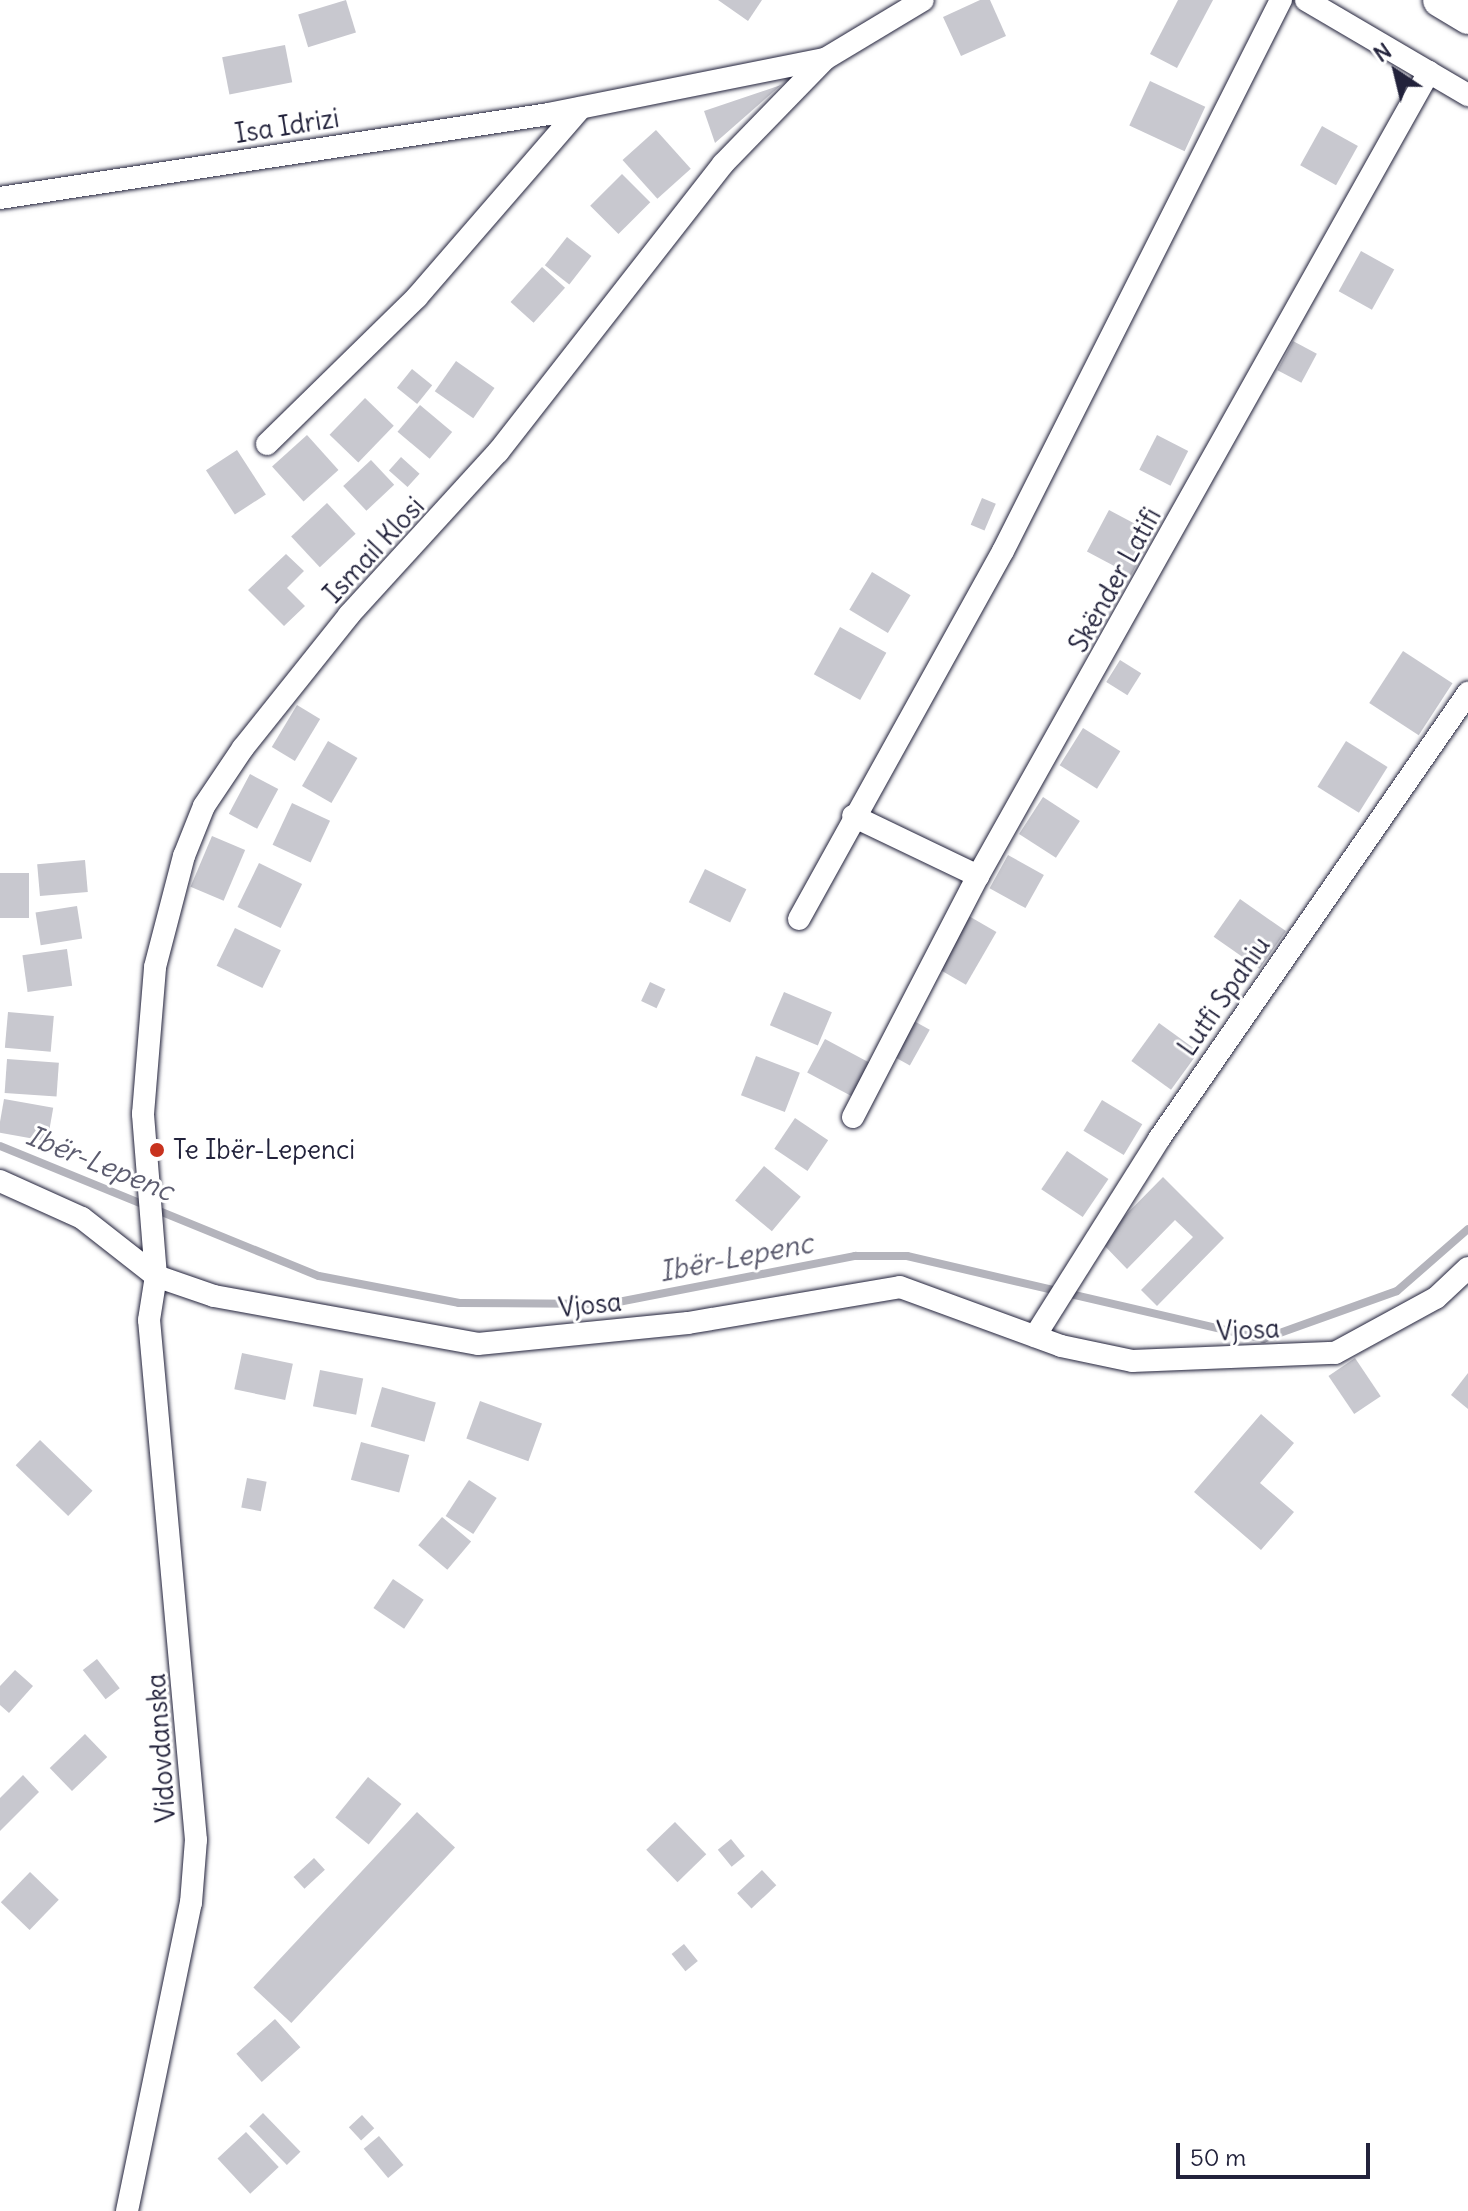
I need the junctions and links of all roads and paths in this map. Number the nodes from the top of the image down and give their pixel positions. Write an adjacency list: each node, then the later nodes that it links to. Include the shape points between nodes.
1 (923, 0): 6 (street, Ismail Klosi)
2 (1281, 0): 13 (street, via 1003,551)
3 (1306, 0): 7 (street)
4 (1440, 0): 5 (main road)
5 (1468, 17)
6 (825, 59): 9 (street, Isa Idrizi); 19 (street, Ismail Klosi, via 723,164 498,452 349,615 204,806 166,910 155,967 143,1114)
7 (1429, 72): 8 (street); 14 (street, Skënder Latifi)
8 (1468, 95)
9 (581, 108): 10 (street, Isa Idrizi); 11 (street, via 417,297)
10 (0, 198)
11 (267, 444)
12 (1468, 693): 20 (street, Lutfi Spahiu, via 1159,1139)
13 (853, 816): 14 (street); 15 (street)
14 (978, 876): 16 (street, Skënder Latifi)
15 (799, 919)
16 (853, 1117)
17 (0, 1181): 19 (street, Vjosa, via 82,1218)
18 (1468, 1268): 20 (street, Vjosa, via 1436,1298 1335,1353 1132,1361)
19 (156, 1276): 20 (street, Vjosa, via 214,1296 478,1344 688,1323 900,1287); 21 (street, Vidovdanska, via 150,1335 196,1840 191,1903)
20 (1035, 1336)
21 (127, 2211)

